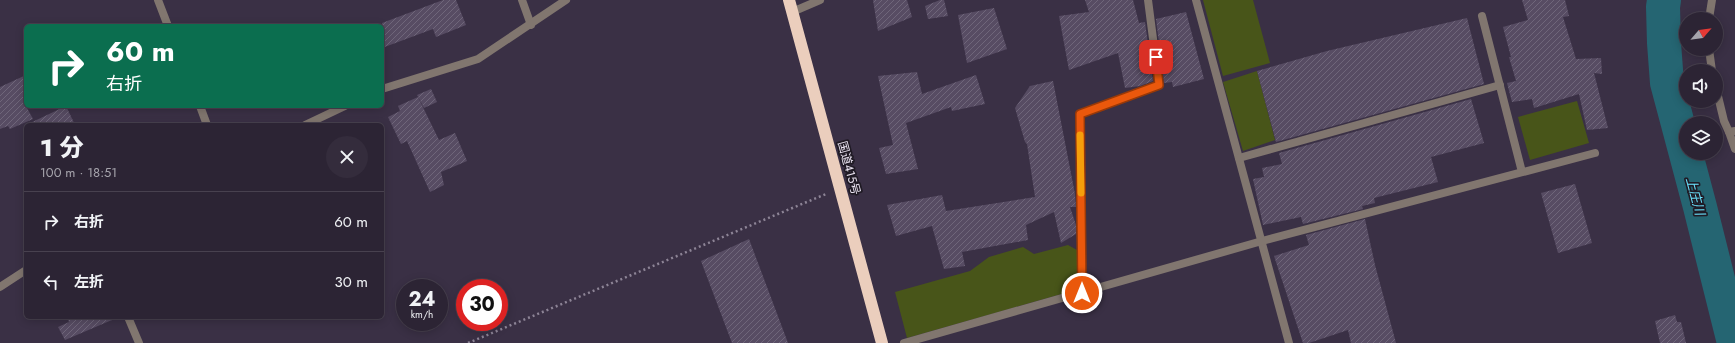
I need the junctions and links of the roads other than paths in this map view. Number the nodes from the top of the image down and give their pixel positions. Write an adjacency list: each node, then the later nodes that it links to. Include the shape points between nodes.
1 (158, 0): 12 (street)
2 (522, 0): 13 (street)
3 (566, 0): 13 (street)
4 (789, 0): 9 (highway, 国道415号)
5 (820, 0): 9 (street)
6 (1148, 0): 29 (street, via 1159,85 1080,114)
7 (1196, 0): 24 (street)
8 (1712, 0): 10 (street)
9 (792, 12): 32 (highway, 国道415号)
10 (1710, 12)
11 (1482, 16): 14 (street)
12 (167, 24)
13 (531, 25): 15 (street, via 478,59)
14 (1500, 86): 24 (street); 25 (street)
15 (384, 88)
16 (201, 108): 19 (street)
17 (341, 108): 20 (street)
18 (1721, 108): 21 (street, via 1724,121)
19 (207, 123)
20 (309, 123)
21 (1732, 132): 22 (street)
22 (1735, 148)
23 (1595, 153): 25 (street)
24 (1240, 158): 26 (street)
25 (1522, 172): 26 (street)
26 (1262, 241): 29 (street); 34 (street)
27 (24, 271): 28 (street)
28 (0, 287)
29 (1082, 293): 33 (street)
30 (129, 319): 31 (street)
31 (139, 343)
32 (882, 343)
33 (904, 343)
34 (1289, 343)

